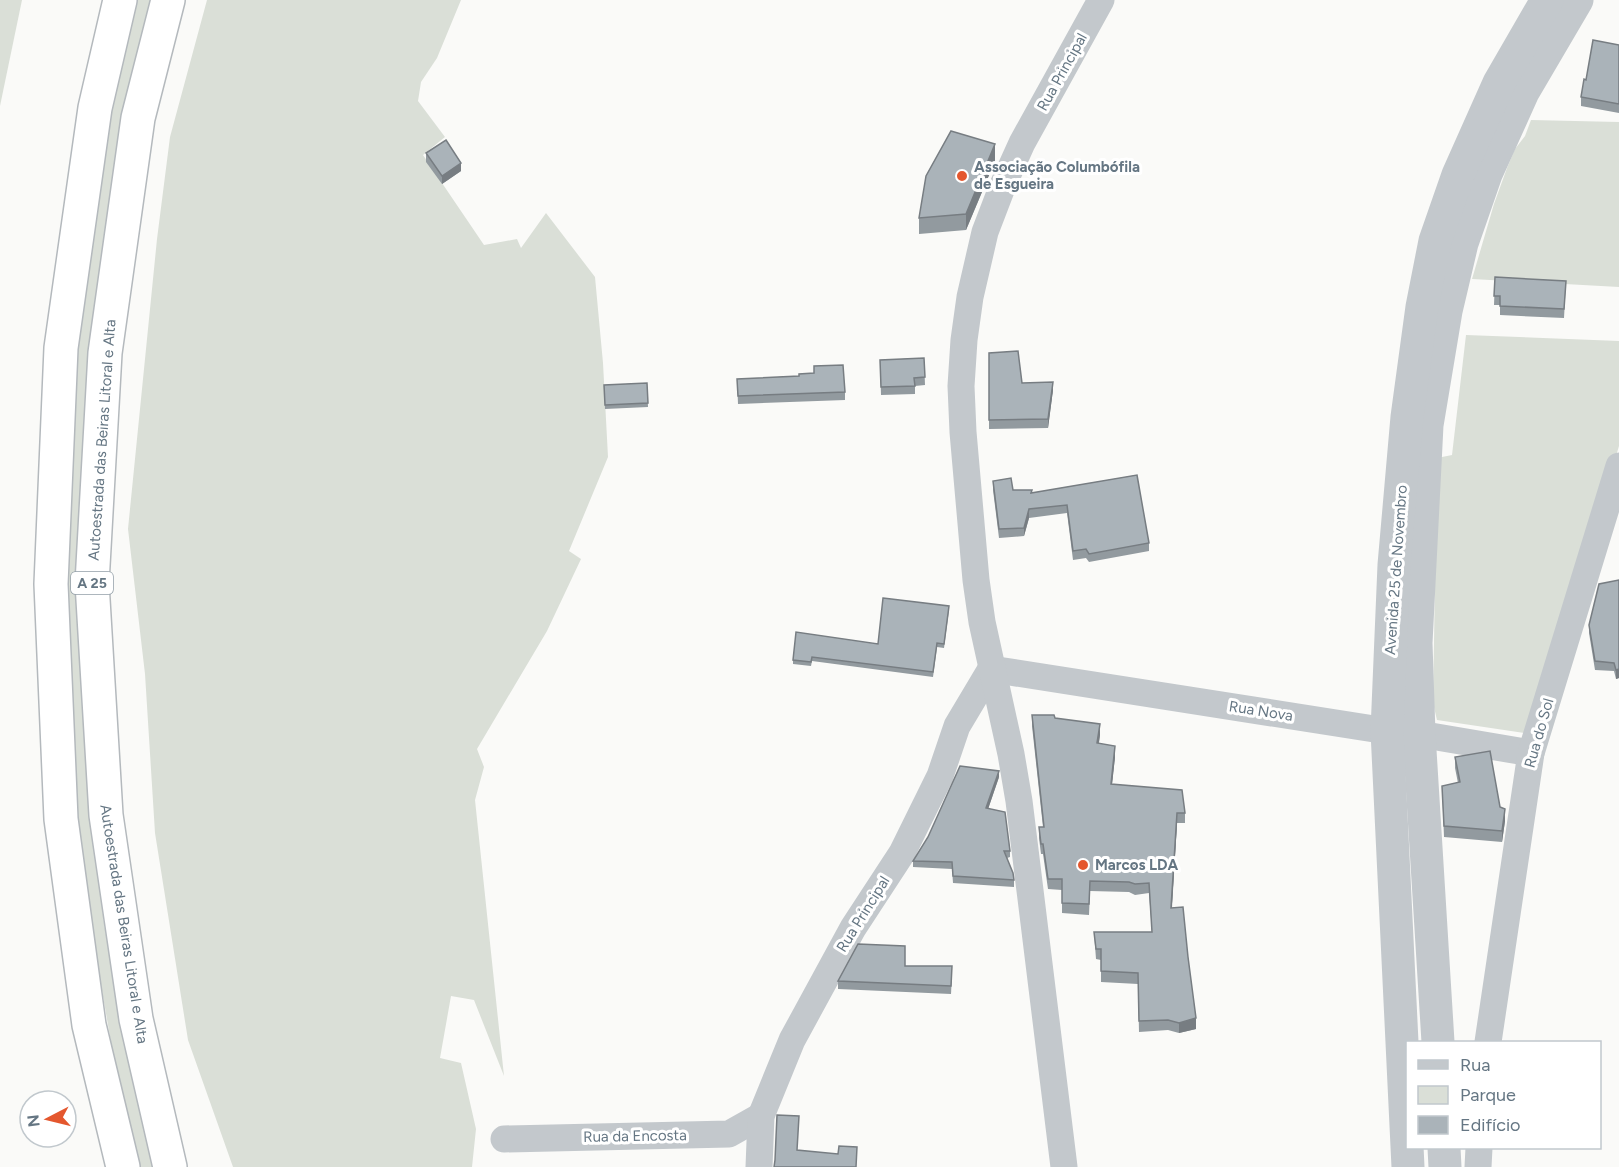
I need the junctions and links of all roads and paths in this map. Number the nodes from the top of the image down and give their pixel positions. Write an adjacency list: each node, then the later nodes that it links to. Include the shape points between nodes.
1 (120, 0): 20 (highway, A 25, via 94,108 61,348 51,584 61,819 89,1025)
2 (168, 0): 21 (highway, Autoestrada das Beiras Litoral e Alta / A 25, via 138,118 105,353 92,583 106,815 136,1019)
3 (1101, 0): 8 (street, Rua Principal, via 1003,185 983,241 970,297 961,386 963,442 976,580)
4 (1547, 0): 6 (street, Avenida 25 de Novembro, via 1499,83 1458,175 1435,241)
5 (1577, 0): 6 (street, Avenida 25 de Novembro, via 1523,92 1486,174)
6 (1434, 309): 9 (street, Avenida 25 de Novembro, via 1407,417 1394,565); 10 (street, Avenida 25 de Novembro, via 1416,643)
7 (1619, 466): 11 (street, Rua do Sol)
8 (991, 669): 9 (street, Rua Nova); 14 (street, Rua Principal, via 957,726 940,776 902,853 854,928 792,1040); 23 (street, Rua Principal, via 1019,801)
9 (1387, 731): 10 (street, Rua Nova); 15 (street, Avenida 25 de Novembro)
10 (1419, 734): 11 (street, Rua Nova); 12 (street, Avenida 25 de Novembro)
11 (1531, 753): 13 (street, Rua do Sol)
12 (1438, 1041)
13 (1488, 1041)
14 (761, 1116): 16 (street, Rua da Encosta, via 729,1134); 22 (street, Rua Principal)
15 (1406, 1125)
16 (504, 1138)
17 (1407, 1149): 24 (street, Avenida 25 de Novembro)
18 (1444, 1149): 25 (street)
19 (1479, 1149): 26 (street)
20 (123, 1167)
21 (170, 1167)
22 (759, 1167)
23 (1064, 1167)
24 (1408, 1167)
25 (1445, 1167)
26 (1478, 1167)

